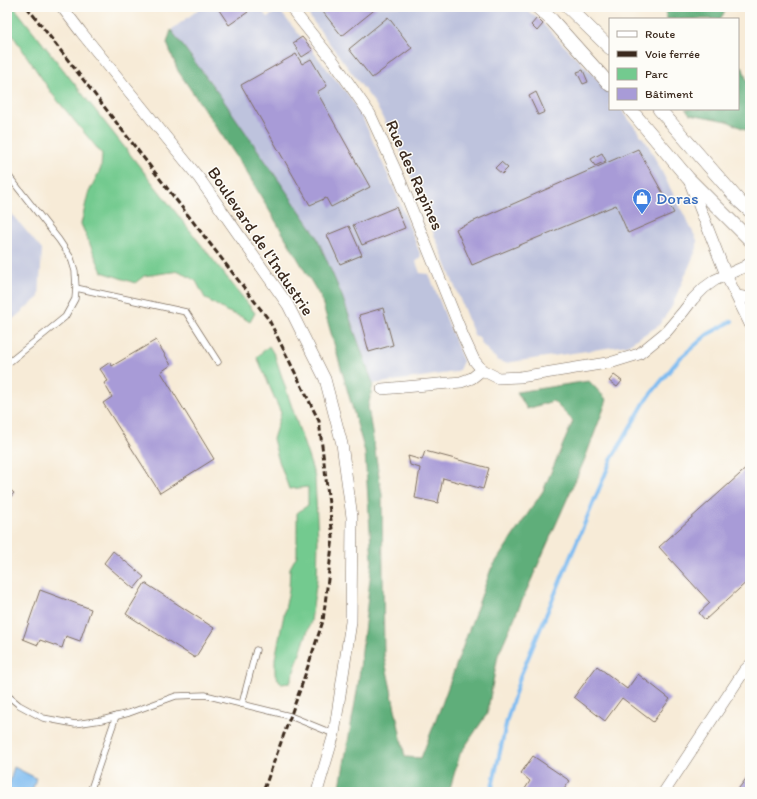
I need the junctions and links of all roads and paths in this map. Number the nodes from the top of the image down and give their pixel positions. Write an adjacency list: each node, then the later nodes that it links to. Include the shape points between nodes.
1 (62, 7): 28 (street, Boulevard de l'Industrie, via 199,178 288,305 325,379 342,444 352,518 351,622)
2 (292, 7): 21 (street, Rue des Rapines, via 370,114 400,180 463,336 474,360)
3 (537, 7): 6 (street, via 552,20)
4 (568, 7): 5 (street)
5 (609, 47)
6 (609, 84)
7 (631, 110): 10 (street)
8 (660, 110): 11 (street)
9 (7, 174): 15 (lane, via 71,258)
10 (688, 178): 12 (street); 14 (street)
11 (750, 211)
12 (750, 240)
13 (750, 263): 14 (street)
14 (726, 275): 16 (street); 21 (street, via 715,280 692,298 666,332 639,354 613,362 520,377 498,378)
15 (76, 288): 19 (lane, via 186,312); 20 (lane, via 75,299 65,317)
16 (737, 296): 17 (street); 18 (street)
17 (750, 298)
18 (750, 324)
19 (218, 362)
20 (7, 364)
21 (482, 370): 22 (street, via 461,382)
22 (382, 389)
23 (256, 650): 26 (lane)
24 (750, 665): 31 (street)
25 (7, 695): 27 (lane, via 43,718 58,722 75,724)
26 (242, 704): 27 (lane, via 205,695 176,696); 28 (lane, via 290,716)
27 (116, 716): 29 (lane)
28 (334, 734): 30 (street, Boulevard de l'Industrie)
29 (90, 792)
30 (317, 792)
31 (664, 792)

